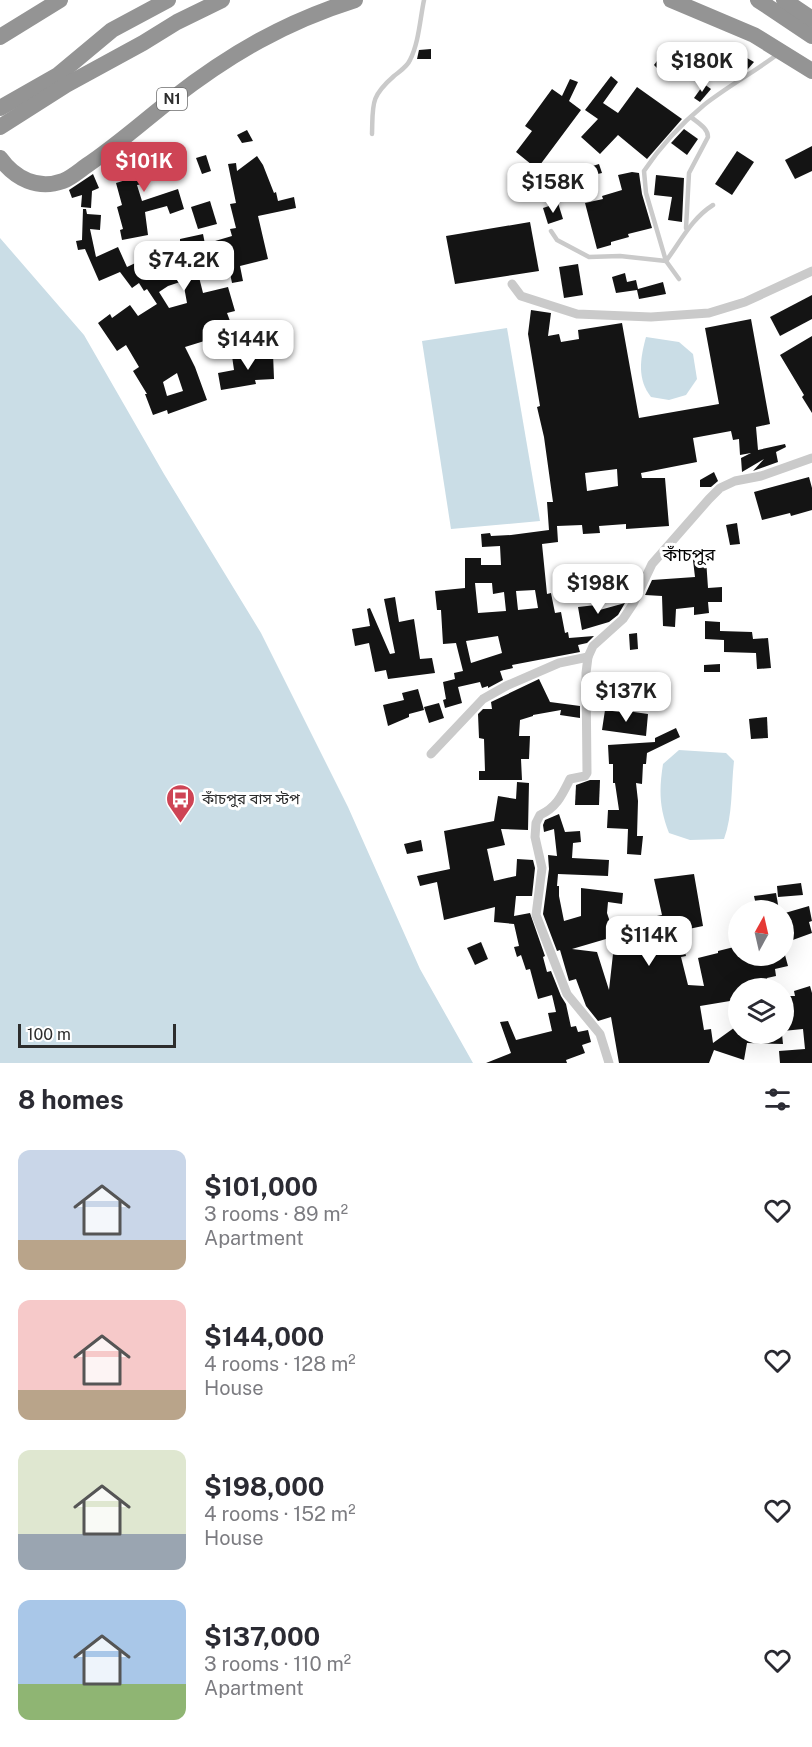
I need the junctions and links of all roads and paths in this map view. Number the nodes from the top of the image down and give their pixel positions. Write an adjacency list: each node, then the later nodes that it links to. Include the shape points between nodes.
1 (60, 0): 13 (highway)
2 (142, 0): 11 (highway)
3 (168, 0): 11 (highway)
4 (222, 0): 16 (highway, via 143,44)
5 (355, 0): 23 (highway, N1, via 295,22 258,41 198,80 64,180 45,184 24,180)
6 (424, 0): 22 (lane, via 411,59 377,93)
7 (671, 0): 14 (highway, via 722,20)
8 (758, 0): 12 (highway)
9 (784, 0): 10 (highway)
10 (812, 19)
11 (112, 30): 16 (highway)
12 (812, 36)
13 (0, 37)
14 (782, 51): 15 (highway); 19 (lane)
15 (812, 71)
16 (62, 80): 17 (highway); 18 (highway)
17 (0, 108)
18 (19, 116): 20 (highway); 21 (highway)
19 (691, 117): 25 (lane, via 708,132 708,137 689,173); 27 (lane, via 644,171 646,193)
20 (0, 128)
21 (0, 133)
22 (372, 134)
23 (0, 158)
24 (713, 205): 25 (lane, via 701,212)
25 (686, 230): 27 (lane)
26 (551, 231): 27 (lane, via 557,240 589,257)
27 (666, 261): 29 (lane)
28 (812, 271): 30 (street, via 709,314 651,317 577,314 521,296)
29 (679, 279)
30 (512, 284)
31 (812, 458): 32 (street, via 720,488 652,564 623,620 593,646)
32 (588, 657): 33 (street, via 559,663 483,699); 34 (street, via 587,774 570,779 562,797 540,814 536,823 542,868 536,915 567,994 600,1034)
33 (431, 754)
34 (609, 1063)

